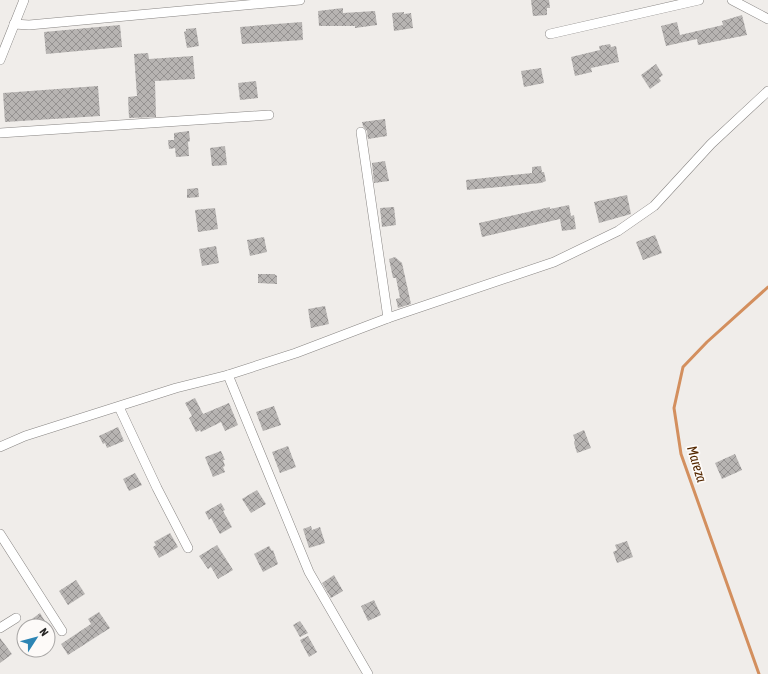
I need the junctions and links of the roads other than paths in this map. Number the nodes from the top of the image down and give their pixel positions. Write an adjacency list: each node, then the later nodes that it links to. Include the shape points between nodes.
1 (24, 0): 6 (street)
2 (300, 0): 6 (street, via 29,25)
3 (699, 0): 7 (street)
4 (732, 0): 5 (street)
5 (768, 19)
6 (14, 24): 8 (street)
7 (550, 34)
8 (0, 60)
9 (768, 91): 13 (street, via 711,144 661,199 618,231 554,262)
10 (269, 115): 11 (street)
11 (0, 132)
12 (361, 132): 13 (street)
13 (388, 318): 14 (street, via 296,353)
14 (228, 375): 15 (street, via 176,388); 22 (street, via 309,572)
15 (119, 407): 16 (street, via 25,436); 18 (street)
16 (0, 447)
17 (0, 534): 21 (street)
18 (188, 548)
19 (16, 618): 20 (street)
20 (0, 628)
21 (62, 630)
22 (368, 674)

